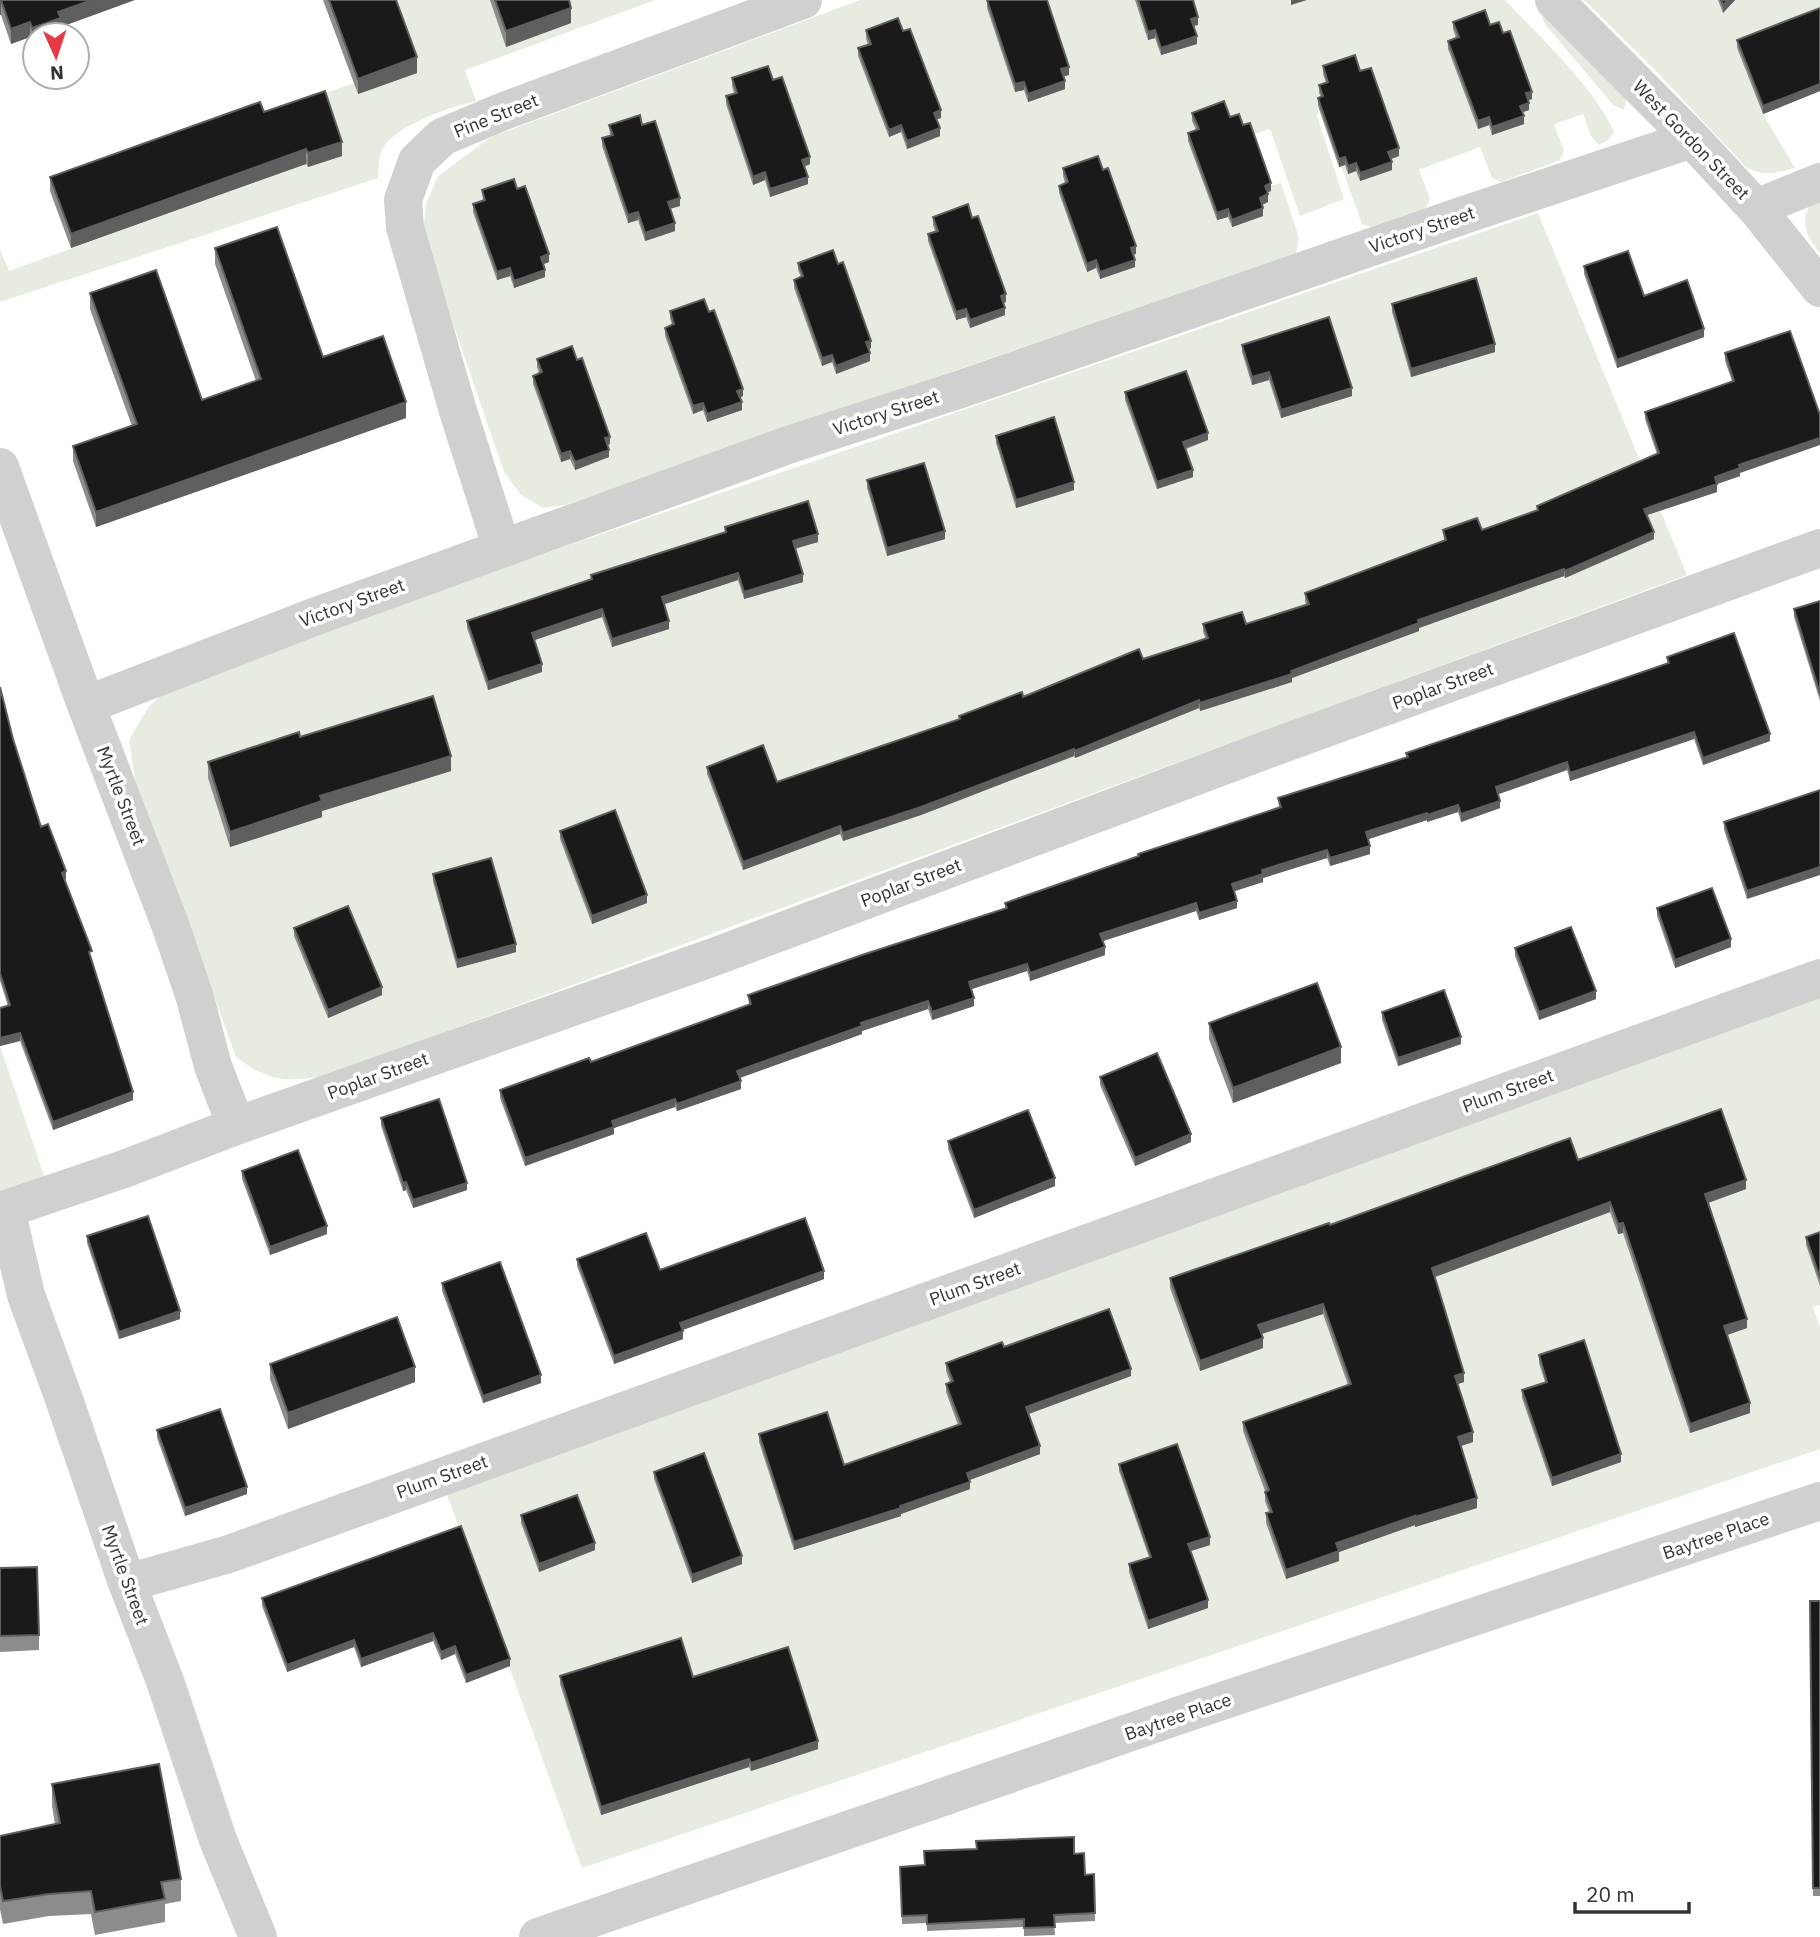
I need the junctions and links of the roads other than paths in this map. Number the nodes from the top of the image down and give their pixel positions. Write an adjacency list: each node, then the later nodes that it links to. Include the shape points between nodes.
1 (803, 0): 8 (street, Pine Street, via 504,111 442,137 417,161 403,200 405,227)
2 (1554, 0): 3 (street, West Gordon Street)
3 (1692, 139): 5 (street, West Gordon Street); 8 (street, Victory Street, via 788,445)
4 (1820, 182): 5 (street)
5 (1756, 208): 6 (street, West Gordon Street)
6 (1820, 288)
7 (0, 467): 10 (street, Myrtle Street)
8 (502, 548): 10 (street, Victory Street)
9 (1820, 548): 12 (street, Poplar Street, via 711,958)
10 (86, 705): 12 (street, Myrtle Street, via 171,927)
11 (1820, 978): 15 (street, Plum Street, via 229,1554)
12 (236, 1126): 13 (street, Poplar Street)
13 (3, 1210): 15 (street, Myrtle Street, via 26,1295)
14 (1820, 1501): 17 (street, Baytree Place)
15 (127, 1583): 16 (street, Myrtle Street, via 218,1840)
16 (258, 1937)
17 (538, 1937)

